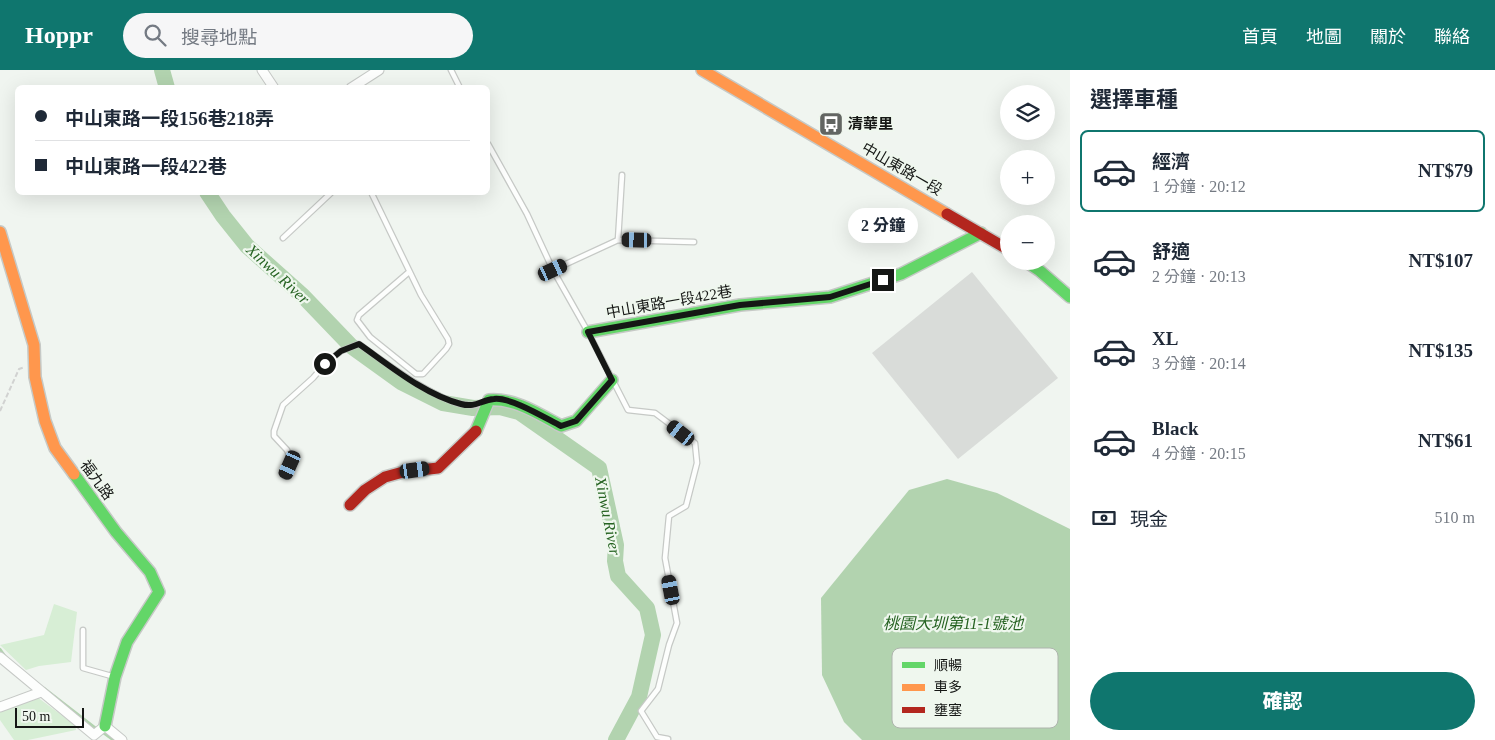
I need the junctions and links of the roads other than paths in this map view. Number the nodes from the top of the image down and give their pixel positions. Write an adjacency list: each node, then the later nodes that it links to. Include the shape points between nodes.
1 (262, 70): 5 (street)
2 (378, 70): 6 (street)
3 (451, 70): 7 (lane)
4 (702, 70): 13 (street, 中山東路一段)
5 (272, 85)
6 (356, 85)
7 (458, 85)
8 (490, 148): 18 (lane, via 527,214)
9 (622, 175): 15 (lane)
10 (329, 195): 14 (lane)
11 (372, 195): 20 (lane)
12 (0, 232): 29 (street, 福九路, via 34,345 35,377 55,448 116,532 150,572 159,592 127,642)
13 (981, 233): 17 (street, 中山東路一段); 22 (street, 中山東路一段422巷, via 901,274 830,297 740,305)
14 (283, 238)
15 (618, 240): 16 (lane); 18 (lane)
16 (694, 242)
17 (1000, 245)
18 (553, 270): 22 (lane)
19 (1038, 270): 21 (street)
20 (409, 272): 20 (lane, via 449,344 420,375 370,337 357,320)
21 (1070, 297)
22 (588, 332): 23 (lane)
23 (612, 380): 24 (street, via 576,421 561,426 523,406 495,398); 34 (lane, via 628,410 655,413 694,442 697,463 686,506 669,516 666,558 677,622 658,689 641,711 658,737)
24 (488, 403): 25 (lane, via 468,406 442,397 409,379 359,344 341,351 325,364 284,405 274,436 290,457); 26 (street, via 476,432 438,468 385,477)
25 (285, 476)
26 (350, 504)
27 (83, 630): 29 (lane, via 83,668)
28 (0, 657): 30 (street)
29 (115, 677): 32 (street, 福九路)
30 (41, 692): 31 (street); 33 (street)
31 (0, 707)
32 (105, 726): 33 (street); 35 (street)
33 (91, 737)
34 (668, 739)
35 (122, 740)

